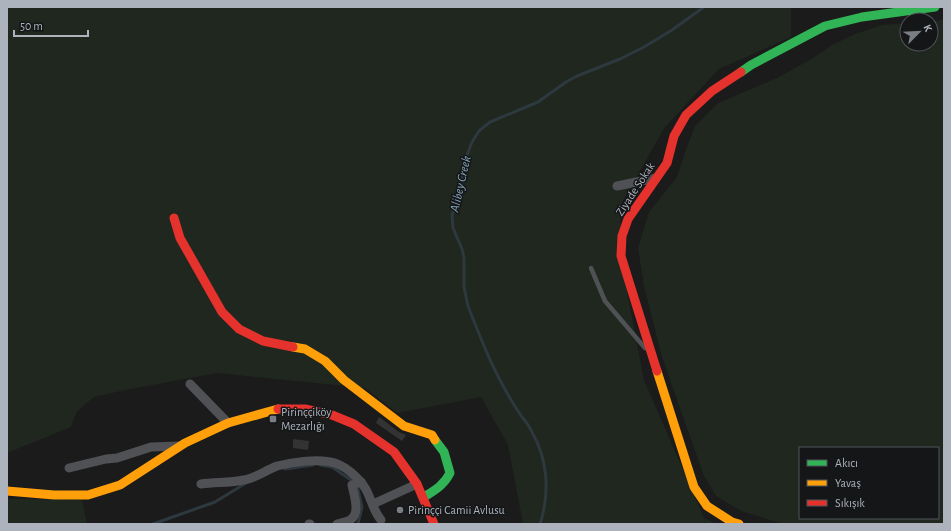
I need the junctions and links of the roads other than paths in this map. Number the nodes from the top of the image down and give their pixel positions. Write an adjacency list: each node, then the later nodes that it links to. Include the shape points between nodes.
1 (935, 7): 2 (street, Ziyade Sokak, via 862,17 825,26 751,65 712,91 686,115 674,136 666,163)
2 (656, 178): 3 (street); 6 (street, Ziyade Sokak, via 628,219 622,236 621,256)
3 (617, 186)
4 (174, 218): 15 (street, via 180,238 222,312 239,329 262,341 312,353 404,426 432,435 444,452 450,473 439,488)
5 (591, 268): 6 (lane, via 605,301)
6 (652, 356): 20 (street, Ziyade Sokak, via 694,487 707,506)
7 (190, 384): 8 (street)
8 (228, 423): 9 (street); 13 (street, via 277,409 304,409 332,415 354,424 394,452)
9 (180, 446): 10 (street, via 151,447 117,458); 14 (street, via 120,485 88,495)
10 (69, 468)
11 (361, 482): 12 (street, via 336,463 324,461 277,467 243,480); 16 (street); 18 (street, via 352,485 356,508 354,516)
12 (201, 484)
13 (417, 484): 15 (street); 16 (street)
14 (7, 491)
15 (424, 498): 19 (street)
16 (373, 504): 17 (street)
17 (384, 523)
18 (337, 524)
19 (434, 524)
20 (738, 524)

